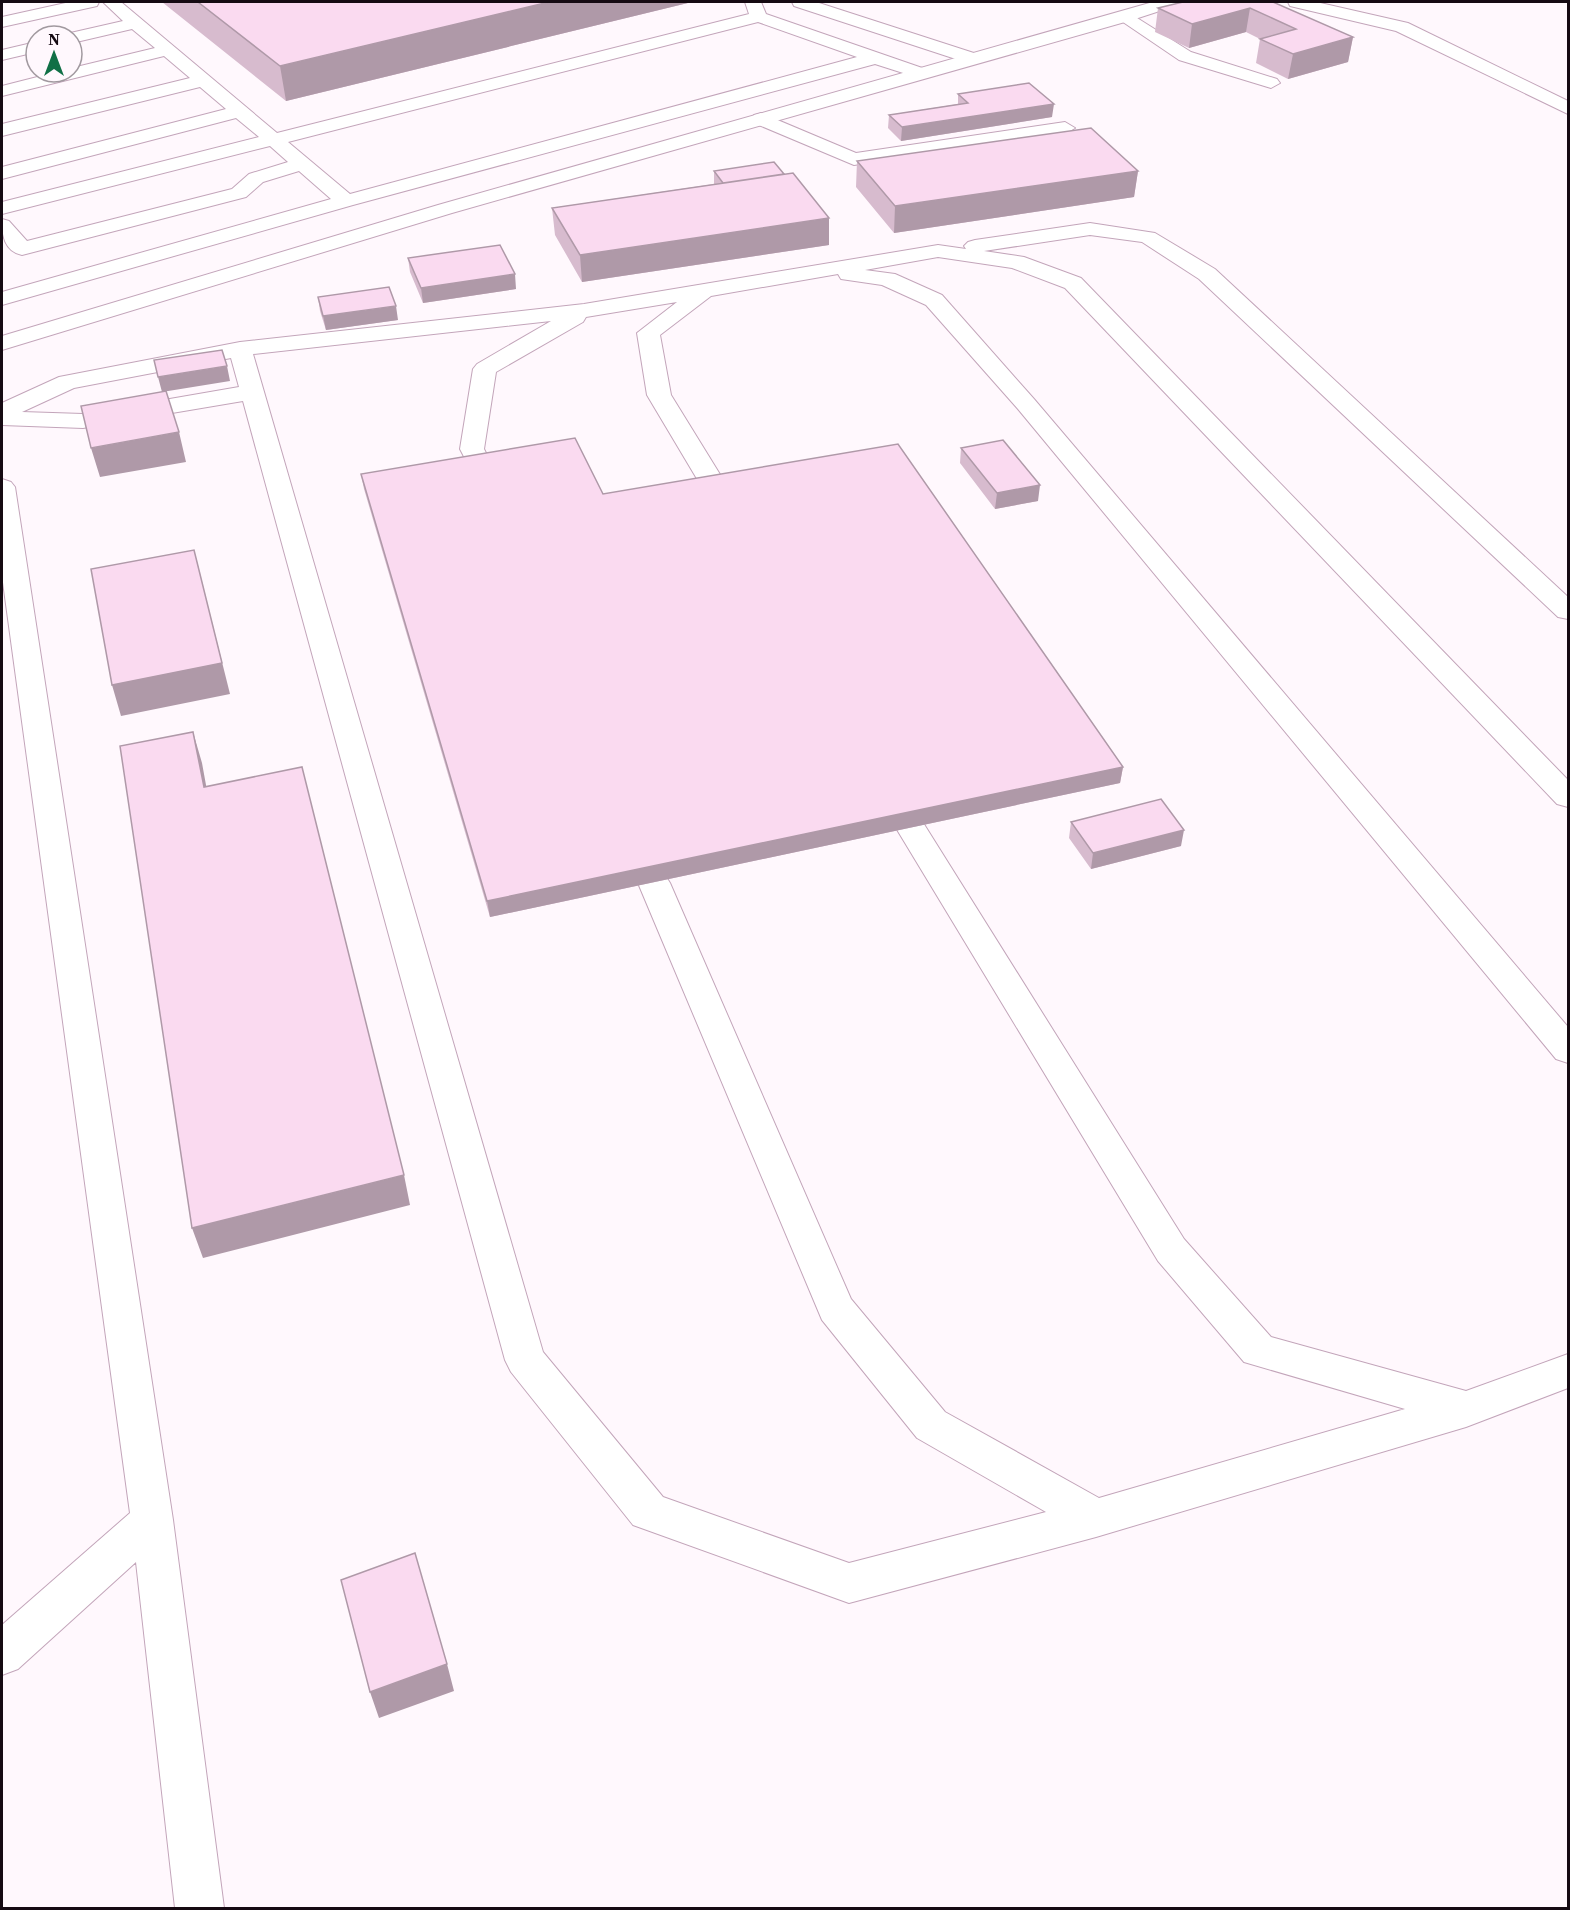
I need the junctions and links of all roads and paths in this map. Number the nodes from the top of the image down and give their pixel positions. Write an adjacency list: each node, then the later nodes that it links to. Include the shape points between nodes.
1 (91, 2): 8 (street)
2 (111, 2): 9 (street)
3 (800, 2): 15 (street)
4 (1169, 2): 6 (street)
5 (1296, 2): 20 (street, via 1402,27)
6 (1126, 9): 15 (street, via 1077,29); 18 (street, via 1185,56)
7 (756, 10): 14 (street); 25 (street)
8 (2, 22)
9 (136, 23): 10 (street); 12 (street)
10 (84, 35)
11 (24, 50): 13 (street)
12 (168, 50): 17 (street); 19 (street)
13 (2, 55)
14 (872, 59): 16 (street); 28 (street)
15 (974, 59): 16 (street)
16 (922, 74): 22 (street)
17 (204, 80): 21 (street); 24 (street)
18 (1271, 83)
19 (2, 91)
20 (1569, 108)
21 (240, 111): 25 (street); 27 (street)
22 (761, 119): 23 (street, via 854,159); 36 (street, via 445,209)
23 (1065, 128)
24 (2, 130)
25 (272, 138): 26 (street); 29 (street)
26 (302, 164): 28 (street); 30 (street, via 256,178 239,193 22,249)
27 (2, 172)
28 (346, 201): 34 (street)
29 (2, 208)
30 (2, 225)
31 (938, 251): 32 (street); 44 (street, via 1090,229 1148,237 1207,274); 45 (street, via 1016,262 1073,283)
32 (823, 271): 33 (street); 48 (street, via 887,279 934,300 1026,404)
33 (708, 291): 35 (street); 43 (street, via 648,333 659,395)
34 (2, 299)
35 (584, 311): 37 (street); 41 (street, via 485,369 472,449)
36 (2, 343)
37 (240, 349): 38 (street); 39 (street, via 67,382)
38 (252, 392): 40 (street, via 83,421); 51 (street, via 525,1360 648,1512 849,1583)
39 (2, 412)
40 (2, 418)
41 (482, 469)
42 (2, 487): 52 (street)
43 (716, 489)
44 (1569, 611)
45 (1569, 797)
46 (911, 828): 50 (street, via 1171,1250 1258,1350)
47 (654, 882): 51 (street, via 836,1309 931,1425)
48 (1569, 1050)
49 (1569, 1371): 50 (street)
50 (1466, 1409): 51 (street)
51 (1096, 1518)
52 (152, 1520): 53 (street); 54 (street)
53 (2, 1654)
54 (200, 1908)

